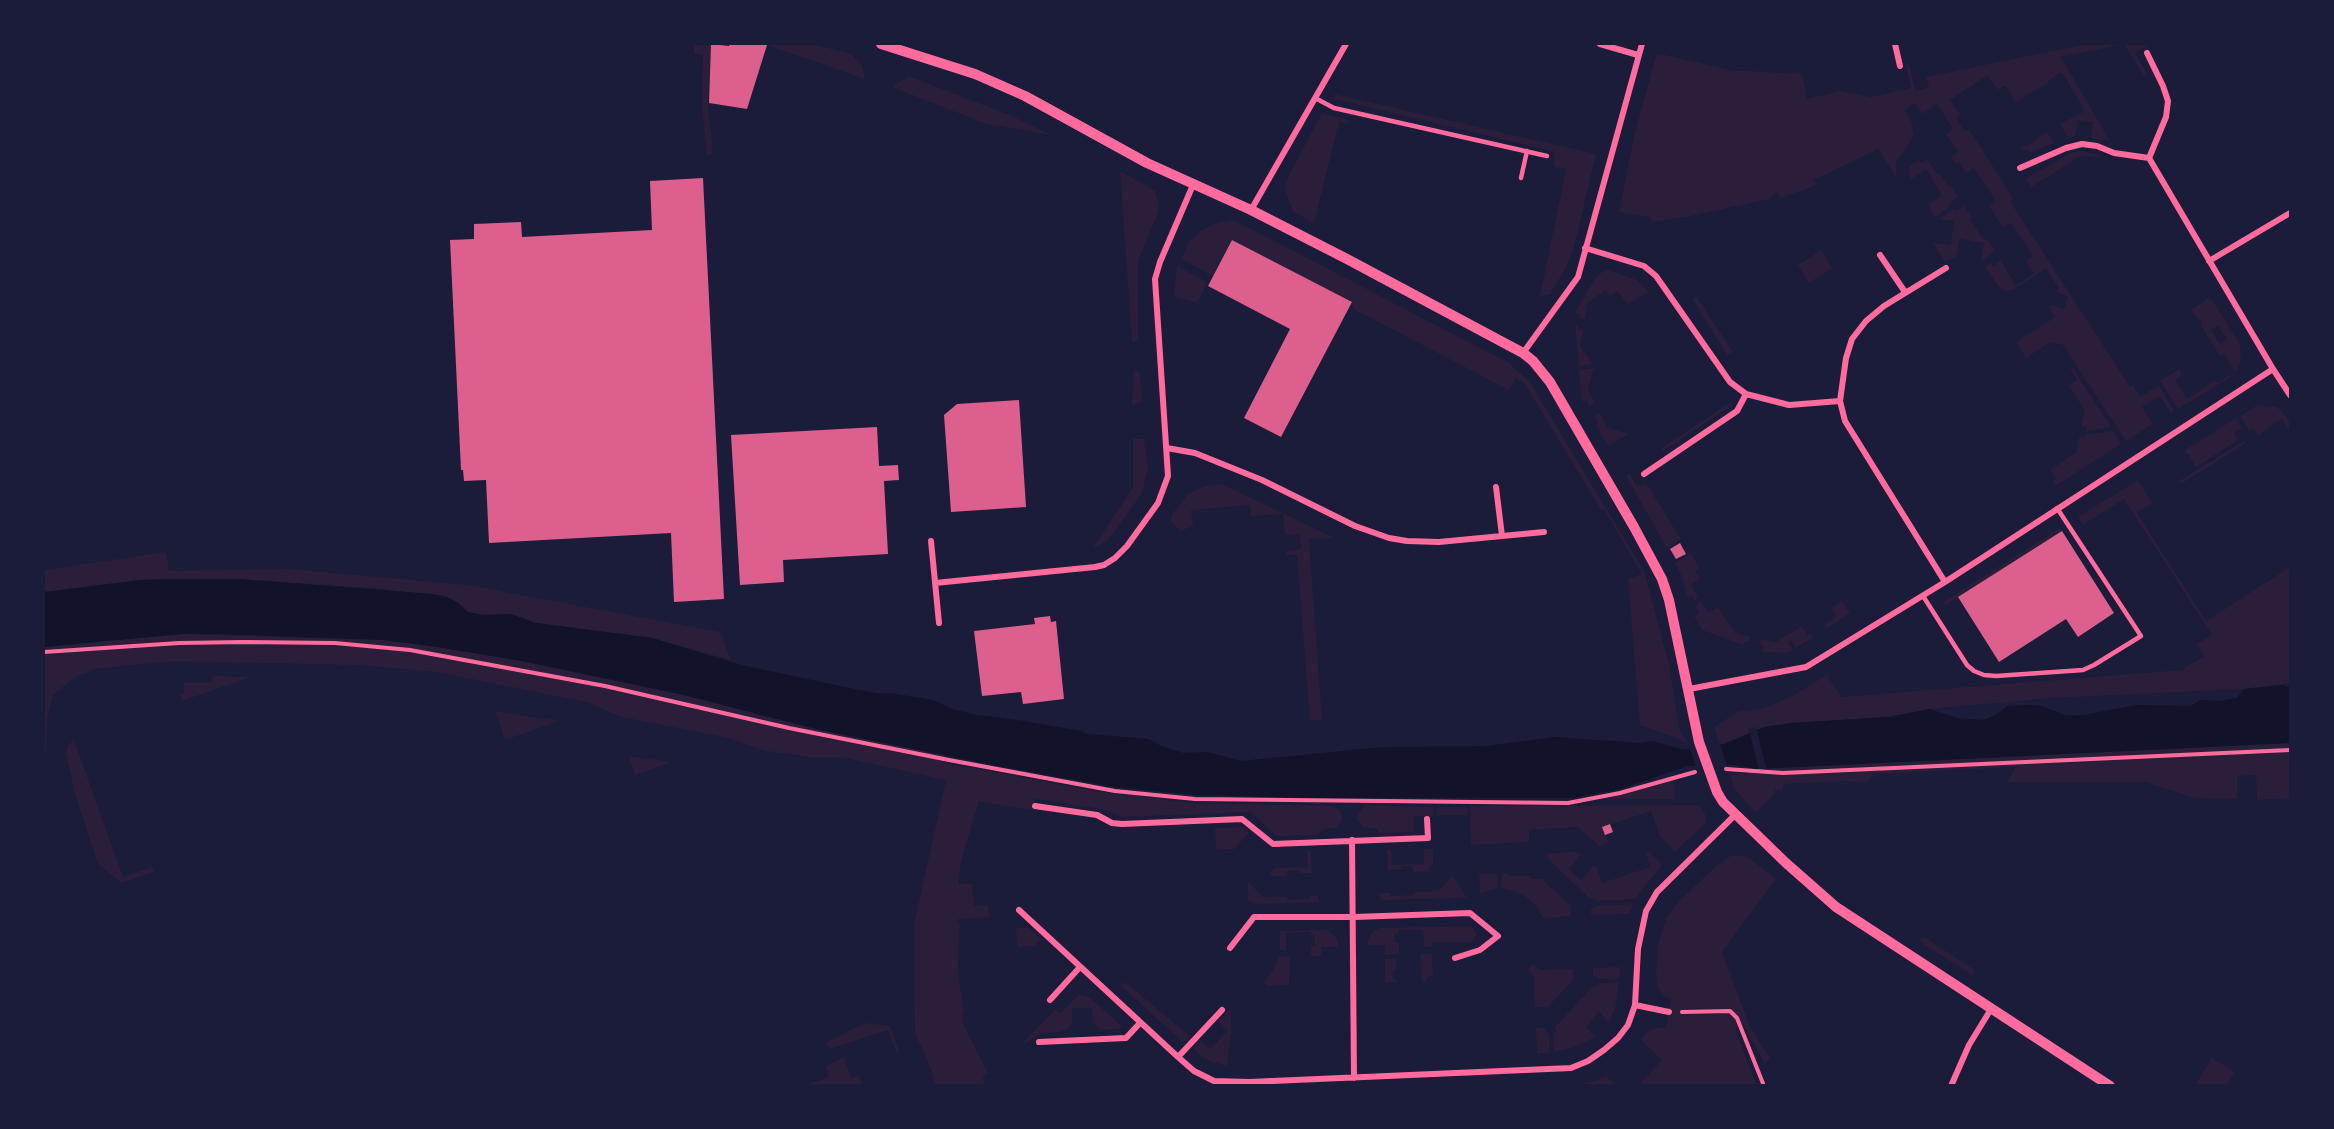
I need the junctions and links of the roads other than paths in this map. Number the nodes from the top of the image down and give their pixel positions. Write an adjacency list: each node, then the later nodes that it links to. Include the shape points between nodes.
1 (881, 44): 15 (street, via 1025,96)
2 (1346, 44): 9 (street)
3 (1600, 44): 7 (street)
4 (1642, 44): 7 (street)
5 (1895, 44): 8 (street)
6 (2147, 53): 12 (street, via 2168,101 2166,117)
7 (1638, 55): 18 (street)
8 (1900, 66)
9 (1315, 98): 10 (lane, via 1334,108); 16 (street)
10 (1527, 152): 11 (lane); 14 (lane)
11 (1546, 156)
12 (2149, 158): 13 (street, via 2074,145); 20 (street)
13 (2020, 168)
14 (1521, 178)
15 (1193, 185): 16 (street); 28 (street, via 1155,279)
16 (1251, 210): 23 (street)
17 (2290, 213): 20 (street)
18 (1586, 248): 23 (street, via 1578,277); 25 (street, via 1644,266 1656,276 1730,382)
19 (1880, 255): 22 (street)
20 (2209, 261): 24 (street)
21 (1946, 268): 22 (street)
22 (1905, 292): 27 (street, via 1866,321 1852,339)
23 (1523, 353): 39 (street, via 1550,382 1654,561 1669,600)
24 (2273, 369): 26 (street); 31 (street)
25 (1746, 394): 27 (street, via 1789,405); 29 (street, via 1737,411)
26 (2290, 395)
27 (1840, 401): 35 (street, via 1845,421)
28 (1167, 448): 33 (street, via 1195,453 1252,476 1355,526 1389,538 1438,542); 36 (street, via 1168,476 1158,503 1115,558 1095,567)
29 (1644, 474)
30 (1496, 487): 33 (street)
31 (2057, 508): 35 (street); 37 (lane, via 2141,636 2083,670 1984,675 1967,665)
32 (1544, 532): 33 (street)
33 (1502, 536)
34 (931, 541): 36 (street)
35 (1945, 582): 37 (street)
36 (935, 583): 38 (street)
37 (1923, 596): 39 (street, via 1806,668)
38 (939, 622)
39 (1689, 688): 41 (street, via 1699,742 1715,772 1717,792)
40 (1035, 806): 43 (street, via 1097,815 1122,824 1242,819 1273,844)
41 (1736, 814): 50 (street, via 1657,892 1646,911 1638,949); 51 (street, via 1836,907)
42 (1427, 819): 43 (street, via 1428,838)
43 (1352, 840): 45 (street)
44 (1019, 910): 48 (street)
45 (1354, 917): 46 (street, via 1254,917); 47 (street, via 1470,913 1498,936 1480,950); 57 (street)
46 (1230, 948)
47 (1455, 958)
48 (1080, 968): 49 (street); 54 (street)
49 (1050, 1000)
50 (1635, 1005): 53 (street); 57 (street, via 1618,1038 1588,1061 1571,1068)
51 (1991, 1009): 59 (street); 60 (street)
52 (1222, 1010): 56 (street)
53 (1669, 1012)
54 (1140, 1023): 55 (street, via 1126,1038); 56 (street)
55 (1040, 1042)
56 (1178, 1057): 58 (street, via 1214,1081)
57 (1354, 1078): 58 (street)
58 (1249, 1084)
59 (1951, 1086)
60 (2110, 1086)

